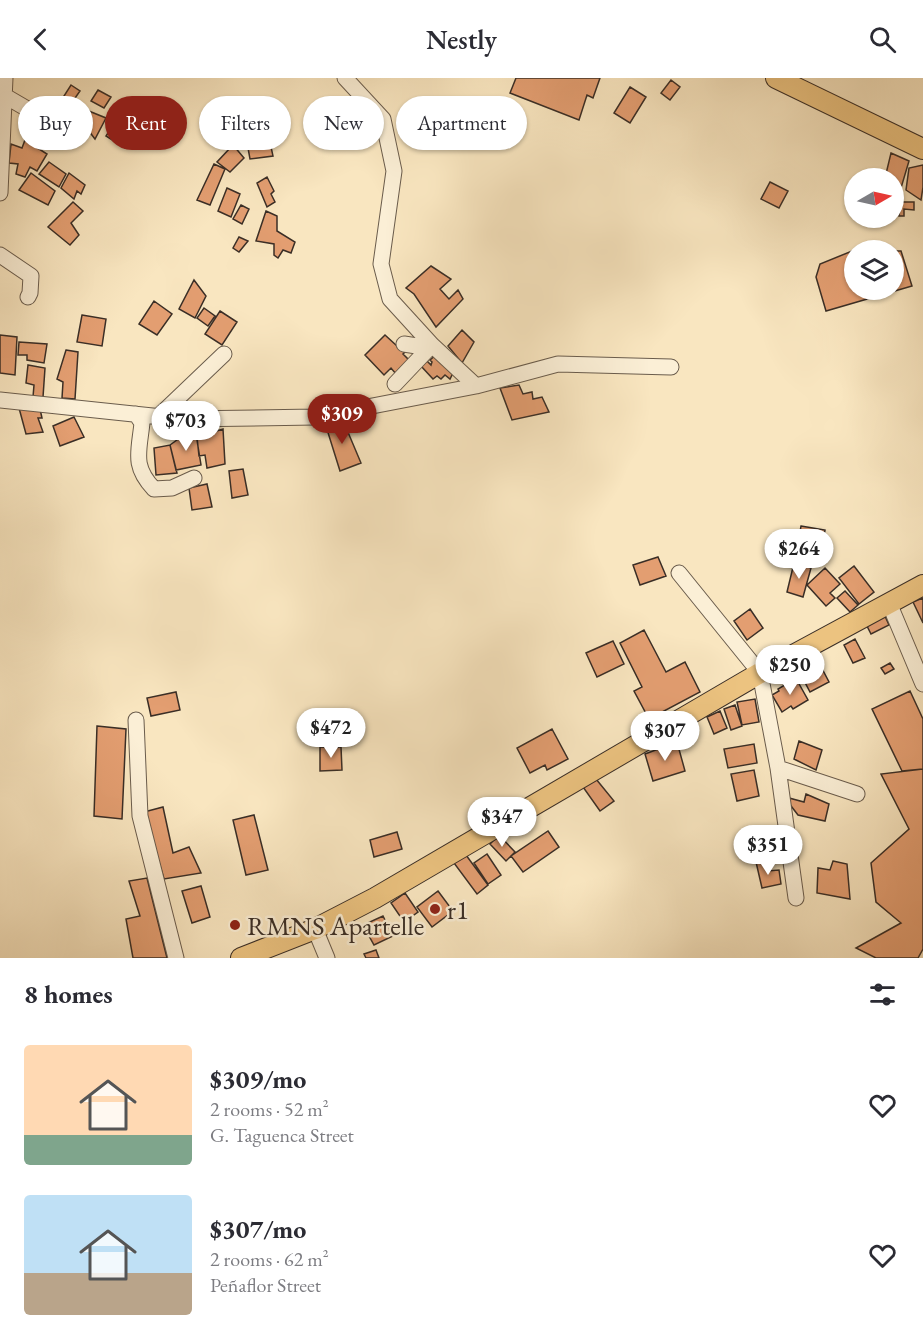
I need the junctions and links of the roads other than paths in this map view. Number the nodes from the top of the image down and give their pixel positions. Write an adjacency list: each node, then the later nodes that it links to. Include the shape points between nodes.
1 (5, 78): 4 (street)
2 (345, 78): 11 (street, via 383,119 394,171 381,264 390,299)
3 (776, 78): 6 (main road)
4 (5, 96): 5 (street); 7 (street)
5 (18, 104)
6 (923, 149)
7 (0, 193)
8 (0, 255): 9 (street, via 31,276)
9 (28, 297)
10 (404, 344): 11 (street)
11 (429, 348): 14 (street); 15 (street)
12 (224, 354): 18 (street)
13 (670, 367): 15 (street, via 558,364)
14 (395, 384)
15 (476, 386): 18 (street, via 315,417)
16 (0, 400): 17 (street)
17 (136, 414): 18 (street); 19 (street, via 142,423 138,463 144,479 154,489 172,488)
18 (158, 417)
19 (194, 478)
20 (679, 573): 23 (street)
21 (923, 585): 22 (main road)
22 (889, 603): 23 (main road); 24 (street)
23 (760, 673): 26 (street); 29 (main road, via 375,898)
24 (923, 684)
25 (136, 720): 30 (street, via 140,816)
26 (778, 768): 27 (street); 28 (street)
27 (857, 794)
28 (796, 898)
29 (315, 929): 31 (main road); 32 (street)
30 (176, 958)
31 (241, 958)
32 (327, 958)

